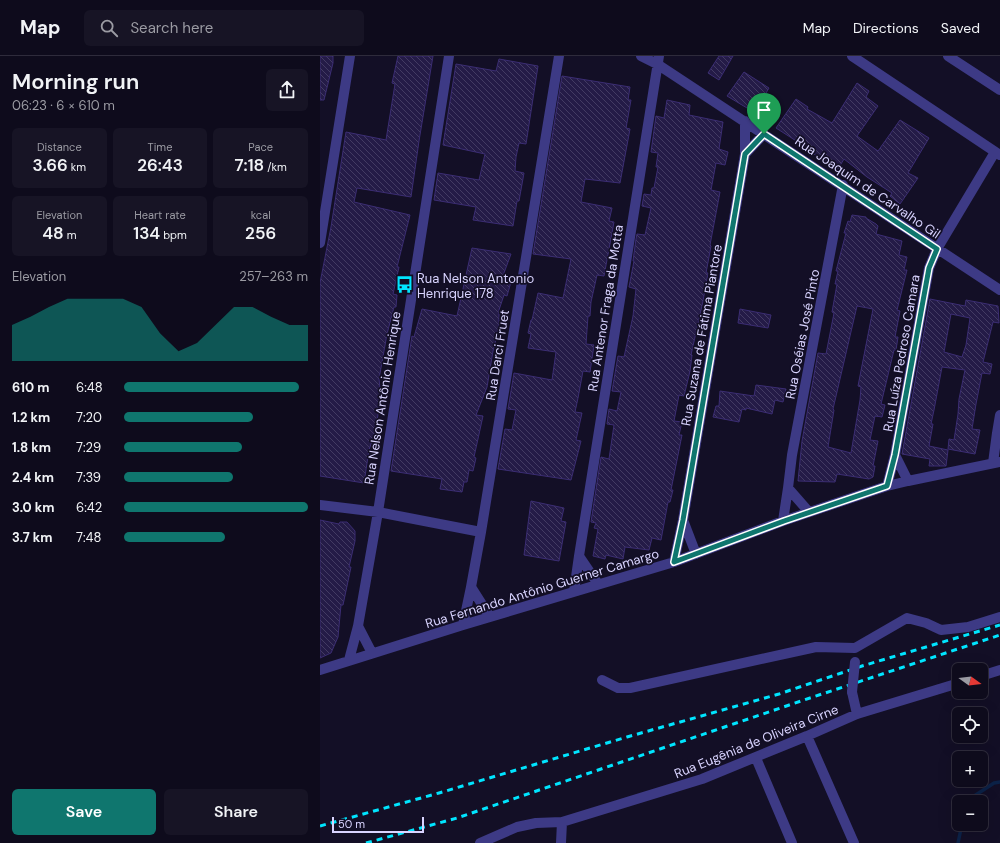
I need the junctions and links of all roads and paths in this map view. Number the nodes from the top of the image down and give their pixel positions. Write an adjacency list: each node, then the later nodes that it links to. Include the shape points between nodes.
1 (350, 56): 14 (street)
2 (450, 56): 25 (street, Rua Nelson Antônio Henrique)
3 (559, 56): 29 (street, Rua Darci Fruet)
4 (641, 56): 7 (street, Rua Joaquim de Carvalho Gil)
5 (852, 56): 11 (street)
6 (948, 56): 8 (street)
7 (658, 60): 9 (street, Rua Joaquim de Carvalho Gil); 31 (street, Rua Antenor Fraga da Motta)
8 (1000, 90)
9 (745, 121): 10 (street, Rua Joaquim de Carvalho Gil); 12 (street, Rua Suzana de Fátima Piantore)
10 (764, 134): 12 (street); 13 (street, Rua Joaquim de Carvalho Gil)
11 (998, 153): 15 (street, Rua Luíza Pedroso Camara)
12 (745, 154): 27 (street, Rua Suzana de Fátima Piantore)
13 (842, 186): 15 (street, Rua Joaquim de Carvalho Gil); 23 (street, Rua Oséias José Pinto)
14 (320, 243)
15 (937, 249): 16 (street, Rua Joaquim de Carvalho Gil); 19 (street, Rua Luíza Pedroso Camara, via 929,268)
16 (1000, 290)
17 (1000, 415): 18 (street)
18 (999, 434): 20 (street)
19 (895, 455): 21 (street); 22 (street, Rua Luíza Pedroso Camara)
20 (997, 462): 21 (street, Rua Fernando Antônio Guerner Camargo)
21 (908, 481): 22 (street, Rua Fernando Antônio Guerner Camargo)
22 (887, 486): 26 (street, Rua Fernando Antônio Guerner Camargo)
23 (788, 488): 26 (street); 28 (street, Rua Oséias José Pinto)
24 (320, 505): 25 (street)
25 (378, 512): 29 (street); 39 (street, Rua Nelson Antônio Henrique)
26 (810, 512): 28 (street, Rua Fernando Antônio Guerner Camargo)
27 (683, 520): 30 (street); 32 (street, Rua Suzana de Fátima Piantore)
28 (784, 521): 30 (street, Rua Fernando Antônio Guerner Camargo)
29 (481, 532): 34 (street, Rua Darci Fruet)
30 (696, 554): 32 (street, Rua Fernando Antônio Guerner Camargo)
31 (579, 556): 33 (street); 35 (street, Rua Antenor Fraga da Motta)
32 (674, 562): 33 (street, Rua Fernando Antônio Guerner Camargo)
33 (598, 584): 35 (street, Rua Fernando Antônio Guerner Camargo)
34 (471, 587): 36 (street); 38 (street, Rua Darci Fruet)
35 (574, 591): 36 (street, Rua Fernando Antônio Guerner Camargo)
36 (490, 617): 38 (street, Rua Fernando Antônio Guerner Camargo)
37 (1000, 617): 40 (street, via 968,627 941,630 907,618)
38 (463, 625): 41 (street, Rua Fernando Antônio Guerner Camargo)
39 (358, 626): 41 (street); 42 (street, Rua Nelson Antônio Henrique)
40 (855, 648): 46 (street, via 816,647 630,688 618,688); 48 (street, bridge, via 852,692)
41 (372, 653): 42 (street, Rua Fernando Antônio Guerner Camargo)
42 (349, 660): 43 (street, Rua Fernando Antônio Guerner Camargo)
43 (320, 670)
44 (1000, 670): 45 (street)
45 (988, 674)
46 (602, 680)
47 (952, 685): 48 (street, Rua Eugênia de Oliveira Cirne)
48 (857, 714): 49 (street, Rua Eugênia de Oliveira Cirne)
49 (807, 736): 50 (street, Rua Eugênia de Oliveira Cirne); 55 (street)
50 (756, 758): 51 (street, Rua Eugênia de Oliveira Cirne, via 694,781); 54 (street)
51 (562, 822): 52 (street, Rua Eugênia de Oliveira Cirne, via 517,827); 53 (street)
52 (480, 843)
53 (561, 843)
54 (792, 843)
55 (854, 843)

